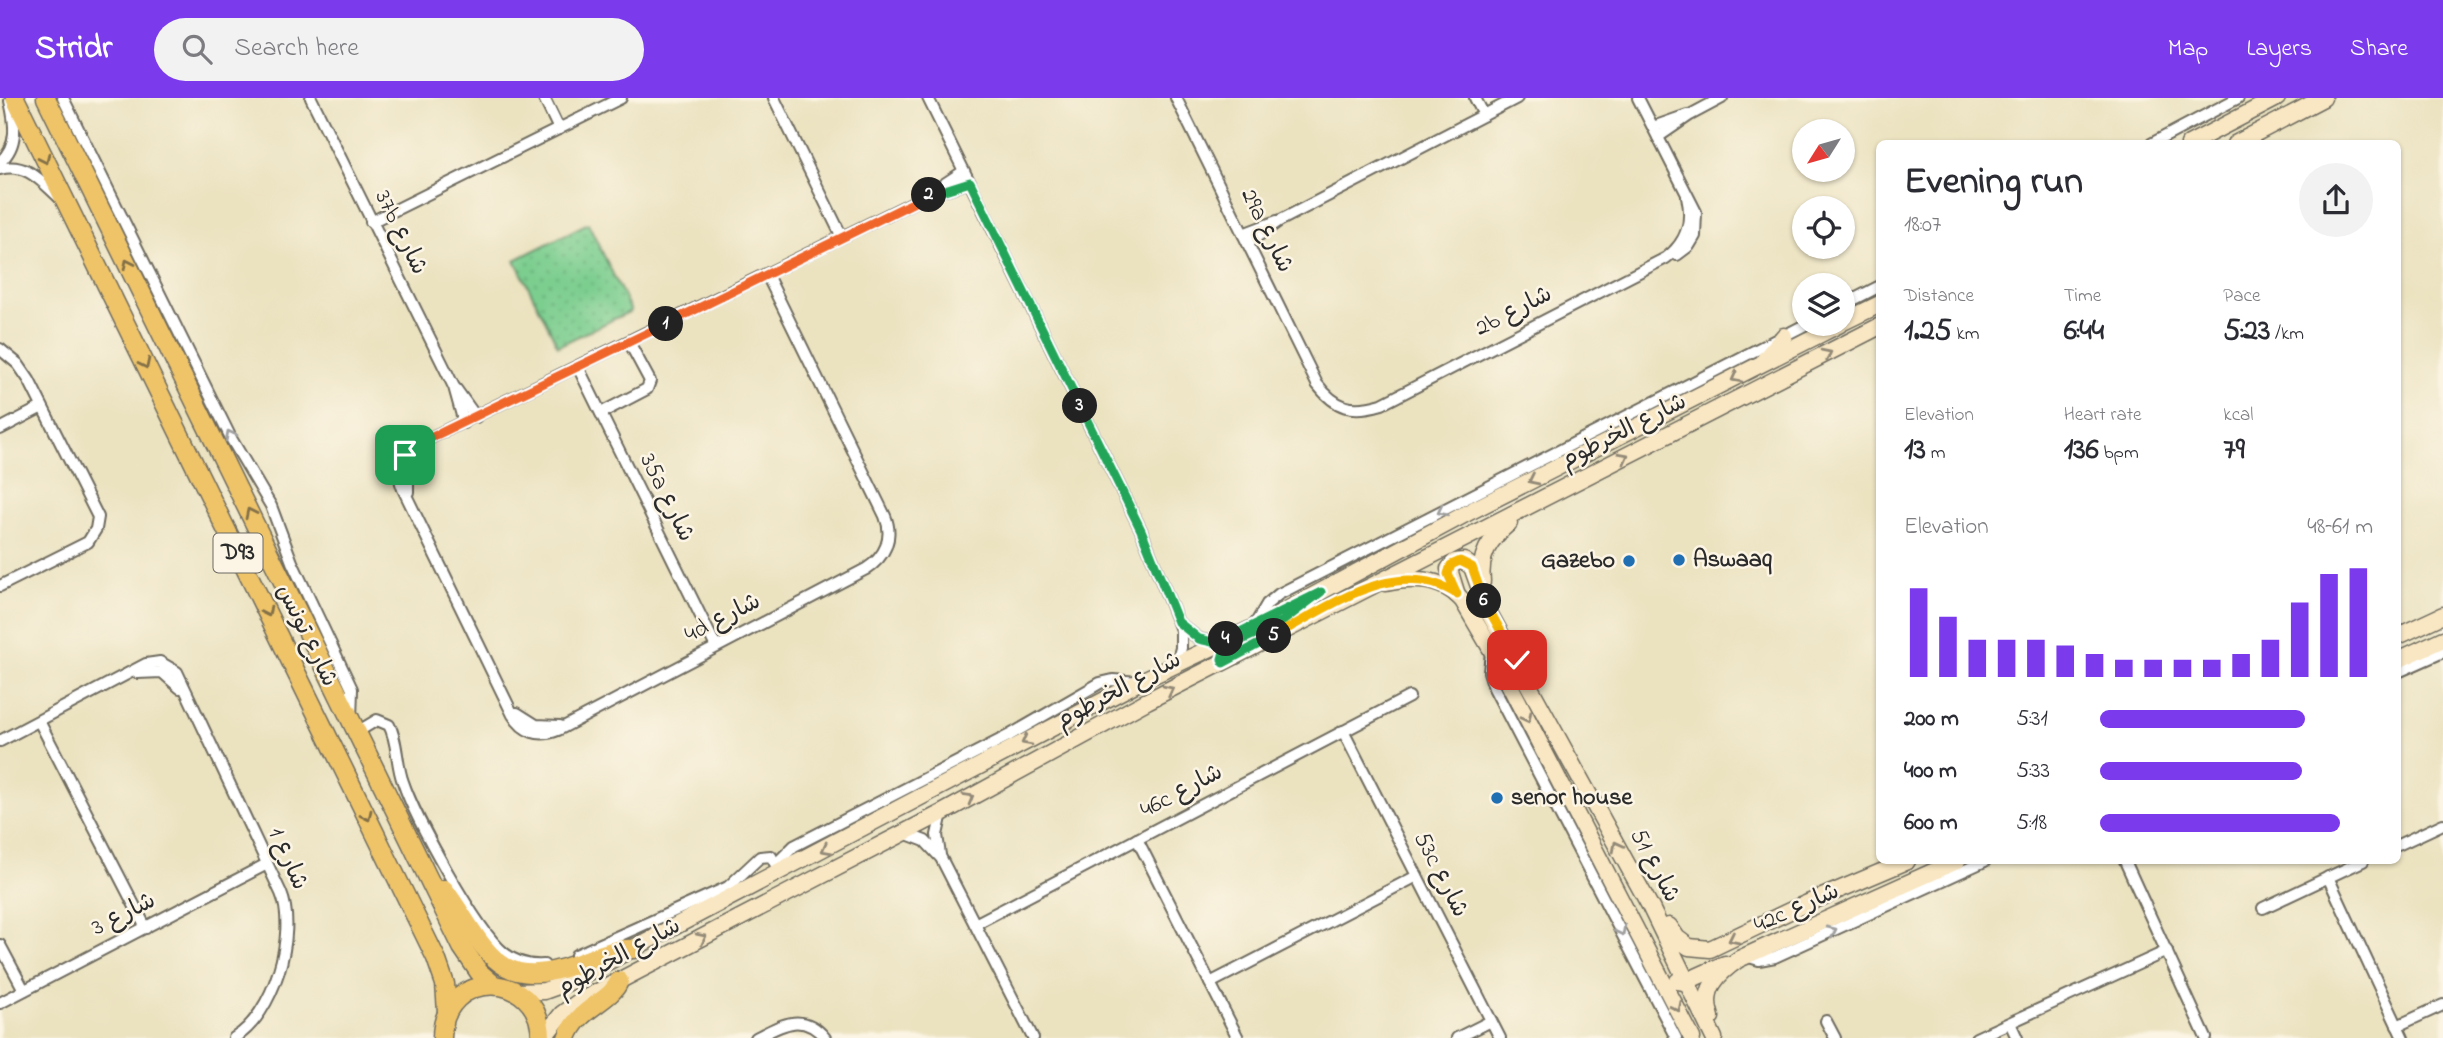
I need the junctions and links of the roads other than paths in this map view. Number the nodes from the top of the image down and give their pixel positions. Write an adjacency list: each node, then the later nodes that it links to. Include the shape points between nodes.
1 (10, 98): 24 (street, via 15,135)
2 (15, 98): 29 (main road, شارع تونس / D93, one-way to 29)
3 (46, 98): 77 (main road, شارع تونس / D93, one-way to 3)
4 (63, 98): 77 (street, one-way to 4, via 352,689 271,506 232,440)
5 (310, 98): 30 (street, 37b شارع)
6 (544, 98): 19 (street)
7 (621, 98): 19 (street)
8 (774, 98): 31 (street)
9 (928, 98): 26 (street)
10 (1176, 98): 32 (street, 29a شارع)
11 (1475, 98): 18 (street)
12 (1517, 98): 18 (street)
13 (1638, 98): 20 (street)
14 (1722, 98): 20 (street)
15 (2238, 98): 21 (street)
16 (2277, 98): 22 (main road)
17 (2323, 98): 23 (main road)
18 (1484, 116): 32 (street)
19 (559, 129): 30 (street)
20 (1655, 132): 50 (street, 2b شارع, via 1697,218 1681,252 1367,414)
21 (2159, 140)
22 (2197, 140)
23 (2243, 140)
24 (0, 162)
25 (0, 169): 29 (street, via 30,172)
26 (964, 171): 27 (street); 28 (street)
27 (970, 182): 28 (street); 62 (street, via 1141,530)
28 (930, 194): 31 (street)
29 (68, 206): 121 (main road, شارع تونس / D93, one-way to 121, via 436,958 445,984)
30 (371, 222): 46 (street, 37b شارع)
31 (842, 237): 33 (street)
32 (1246, 238): 50 (street, 29a شارع, via 1328,405)
33 (766, 275): 42 (street); 67 (street, 4d شارع, via 885,516 889,541 866,569)
34 (1876, 288): 35 (street)
35 (1855, 299)
36 (1876, 305): 37 (main road, شارع الخرطوم)
37 (1855, 316)
38 (1876, 328): 49 (main road, شارع الخرطوم, one-way to 38)
39 (1792, 332): 40 (street)
40 (1784, 336): 44 (main road); 63 (street, one-way to 63, via 1279,594 1267,604)
41 (1817, 336): 44 (main road, شارع الخرطوم)
42 (629, 342): 45 (street); 51 (street, via 650,381 647,389)
43 (0, 349): 48 (street, via 24,372)
44 (1760, 365): 47 (main road, شارع الخرطوم, one-way to 47)
45 (578, 367): 51 (street, 35a شارع); 52 (street)
46 (454, 387): 52 (street, 37b شارع); 53 (street, 37b شارع)
47 (1714, 390): 49 (main road); 58 (main road, شارع الخرطوم, one-way to 58)
48 (42, 407): 54 (street); 56 (street, via 88,497 90,529 63,553)
49 (1722, 408): 55 (main road, شارع الخرطوم, one-way to 49)
50 (1344, 412)
51 (601, 413): 67 (street, 35a شارع)
52 (476, 417): 53 (street)
53 (464, 423): 67 (street, 4d شارع, via 426,442 404,467 400,484 510,706 524,720 548,734)
54 (0, 429)
55 (1532, 505): 57 (main road, شارع الخرطوم); 60 (main road, شارع 51, via 1493,537 1485,551 1481,571)
56 (0, 586)
57 (1366, 587): 59 (main road, via 1419,579); 72 (main road, شارع الخرطوم)
58 (1321, 592): 63 (main road, شارع الخرطوم); 72 (main road, via 1283,621 1225,648)
59 (1457, 594): 60 (main road, via 1449,569 1464,561 1472,567); 68 (main road, شارع 51)
60 (1488, 611): 99 (main road, شارع 51, one-way to 60)
61 (2443, 615): 64 (main road)
62 (1178, 622): 66 (street, via 1199,639); 71 (street, via 1182,639)
63 (1254, 628): 66 (main road, شارع الخرطوم)
64 (2401, 635)
65 (2443, 639): 70 (main road)
66 (1217, 643): 71 (main road, شارع الخرطوم)
67 (716, 647)
68 (1491, 649): 96 (main road, شارع 51, one-way to 96); 133 (street, one-way to 133, via 1489,671 1494,688)
69 (2443, 652): 73 (street)
70 (2401, 659)
71 (1177, 662): 74 (main road, شارع الخرطوم)
72 (1223, 663): 80 (main road, شارع الخرطوم, one-way to 72)
73 (2401, 672)
74 (1139, 682): 85 (street, via 1100,682); 95 (main road, شارع الخرطوم, one-way to 95)
75 (1409, 697): 78 (street, 46c شارع)
76 (39, 721): 79 (street, شارع 1); 88 (street, شارع 1, via 131,674 162,672 187,695); 103 (street)
77 (354, 726): 86 (street, via 377,720 389,725 403,783 445,866 491,940 519,962 534,965 565,960 727,887); 89 (main road, شارع تونس / D93)
78 (1343, 731): 83 (street, 46c شارع); 97 (street, 53c شارع)
79 (0, 741)
80 (942, 813): 82 (main road, شارع الخرطوم); 87 (street, via 937,835)
81 (2443, 824): 84 (street)
82 (904, 833): 87 (street, via 925,842); 109 (main road, شارع الخرطوم, one-way to 82)
83 (1138, 839): 102 (street, 46c شارع); 111 (street)
84 (2401, 844)
85 (794, 846): 86 (street); 95 (street)
86 (763, 855): 95 (street, via 771,856)
87 (941, 858): 102 (street)
88 (267, 864): 103 (street, شارع 3); 124 (street, شارع 1, via 287,909 288,937 261,1013)
89 (422, 864): 106 (main road, via 488,953 509,969 547,974 613,950); 112 (main road, شارع تونس / D93, via 467,956)
90 (1900, 864): 100 (main road, 42c شارع)
91 (1950, 864): 104 (main road, 42c شارع)
92 (1978, 864): 108 (street, one-way to 92, via 1775,957)
93 (2126, 864): 107 (street)
94 (2356, 864): 98 (street)
95 (779, 868): 106 (main road, شارع الخرطوم)
96 (1607, 873): 110 (main road, via 1626,887 1670,974 1678,981); 134 (main road, شارع 51, one-way to 134)
97 (1417, 876): 111 (street); 117 (street, 53c شارع)
98 (2328, 877): 101 (street); 120 (street)
99 (1650, 906): 100 (main road, 42c شارع, one-way to 99, via 1703,950 1682,943 1660,912); 110 (main road, شارع 51)
100 (1796, 908): 104 (main road, via 1773,927 1774,938)
101 (2263, 908)
102 (975, 924): 122 (street)
103 (146, 928): 113 (street, شارع 3)
104 (1781, 941): 108 (main road, 42c شارع)
105 (0, 945): 113 (street)
106 (634, 949): 114 (main road, شارع الخرطوم, via 561,986)
107 (2166, 951): 119 (street); 138 (street)
108 (1742, 958): 110 (main road); 123 (main road, 42c شارع, via 1716,977 1708,994)
109 (619, 981): 125 (main road, شارع الخرطوم, via 571,1007); 126 (main road, via 613,991 582,1013)
110 (1688, 981): 123 (main road, شارع 51)
111 (1210, 984): 130 (street)
112 (494, 985): 114 (main road); 121 (main road, via 467,992)
113 (24, 990): 115 (street, شارع 3)
114 (517, 992): 125 (main road, via 533,1008)
115 (0, 1003)
116 (2443, 1005): 120 (street)
117 (1491, 1021): 131 (street); 132 (street, 53c شارع)
118 (1826, 1021): 135 (street)
119 (2010, 1023): 136 (street); 137 (street)
120 (2398, 1026): 139 (street)
121 (441, 1029)
122 (1031, 1035): 129 (street)
123 (1713, 1037)
124 (234, 1038)
125 (542, 1038)
126 (567, 1038)
127 (755, 1038): 128 (street, via 793,1021 811,1025)
128 (825, 1038)
129 (1017, 1038)
130 (1238, 1038)
131 (1457, 1038)
132 (1500, 1038)
133 (1676, 1038)
134 (1692, 1038)
135 (1835, 1038)
136 (1976, 1038)
137 (2017, 1038)
138 (2206, 1038)
139 (2403, 1038)

